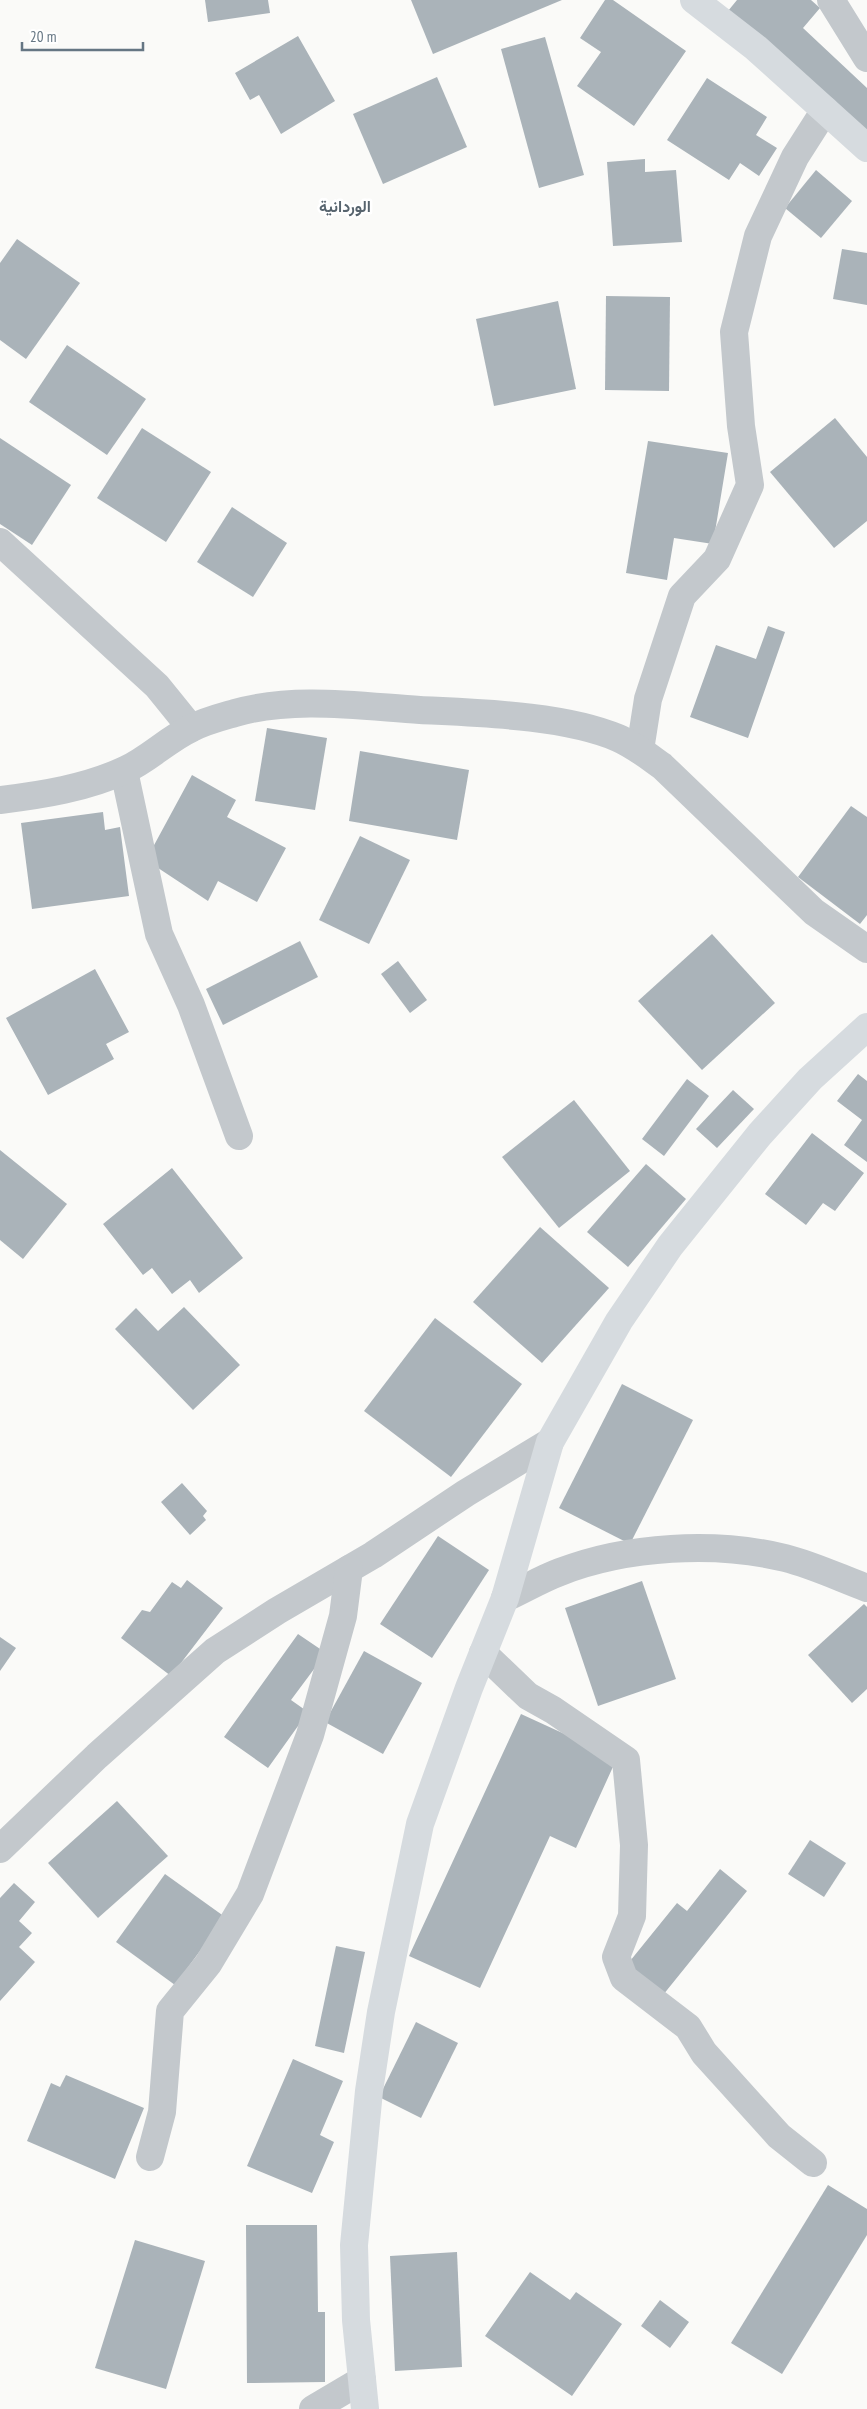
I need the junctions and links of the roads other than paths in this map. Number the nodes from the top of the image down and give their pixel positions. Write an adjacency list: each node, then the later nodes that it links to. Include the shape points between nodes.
1 (694, 0): 4 (street, via 756,48)
2 (831, 0): 3 (street)
3 (864, 49)
4 (825, 110): 5 (street); 8 (street, via 795,157 758,236 734,332 741,426 750,485 717,559 682,596 648,699)
5 (867, 148)
6 (0, 542): 7 (street, via 157,686)
7 (191, 728): 8 (street, via 235,712 269,706 360,706 490,714 562,724 604,733); 9 (street)
8 (640, 750): 11 (street, via 662,766 814,912)
9 (124, 771): 10 (street, via 59,792); 13 (street, via 159,934 190,1005)
10 (0, 800)
11 (867, 949)
12 (867, 1027): 14 (street, via 810,1079 760,1134 670,1246 619,1321)
13 (238, 1136)
14 (550, 1442): 15 (street); 17 (street)
15 (349, 1569): 19 (street, via 215,1651 134,1722); 20 (street, via 343,1616 310,1735 250,1894 208,1964 170,2011 162,2112)
16 (867, 1588): 17 (street, via 785,1558 731,1549 687,1548 623,1554 560,1572)
17 (505, 1598): 18 (street)
18 (483, 1653): 21 (street, via 528,1696 626,1760 634,1845 632,1916 616,1957 624,1978 688,2027 704,2052 779,2136); 22 (street, via 420,1824 381,2012 369,2091 354,2245)
19 (0, 1849)
20 (150, 2157)
21 (813, 2163)
22 (362, 2380): 23 (street); 24 (street)
23 (313, 2409)
24 (365, 2409)

